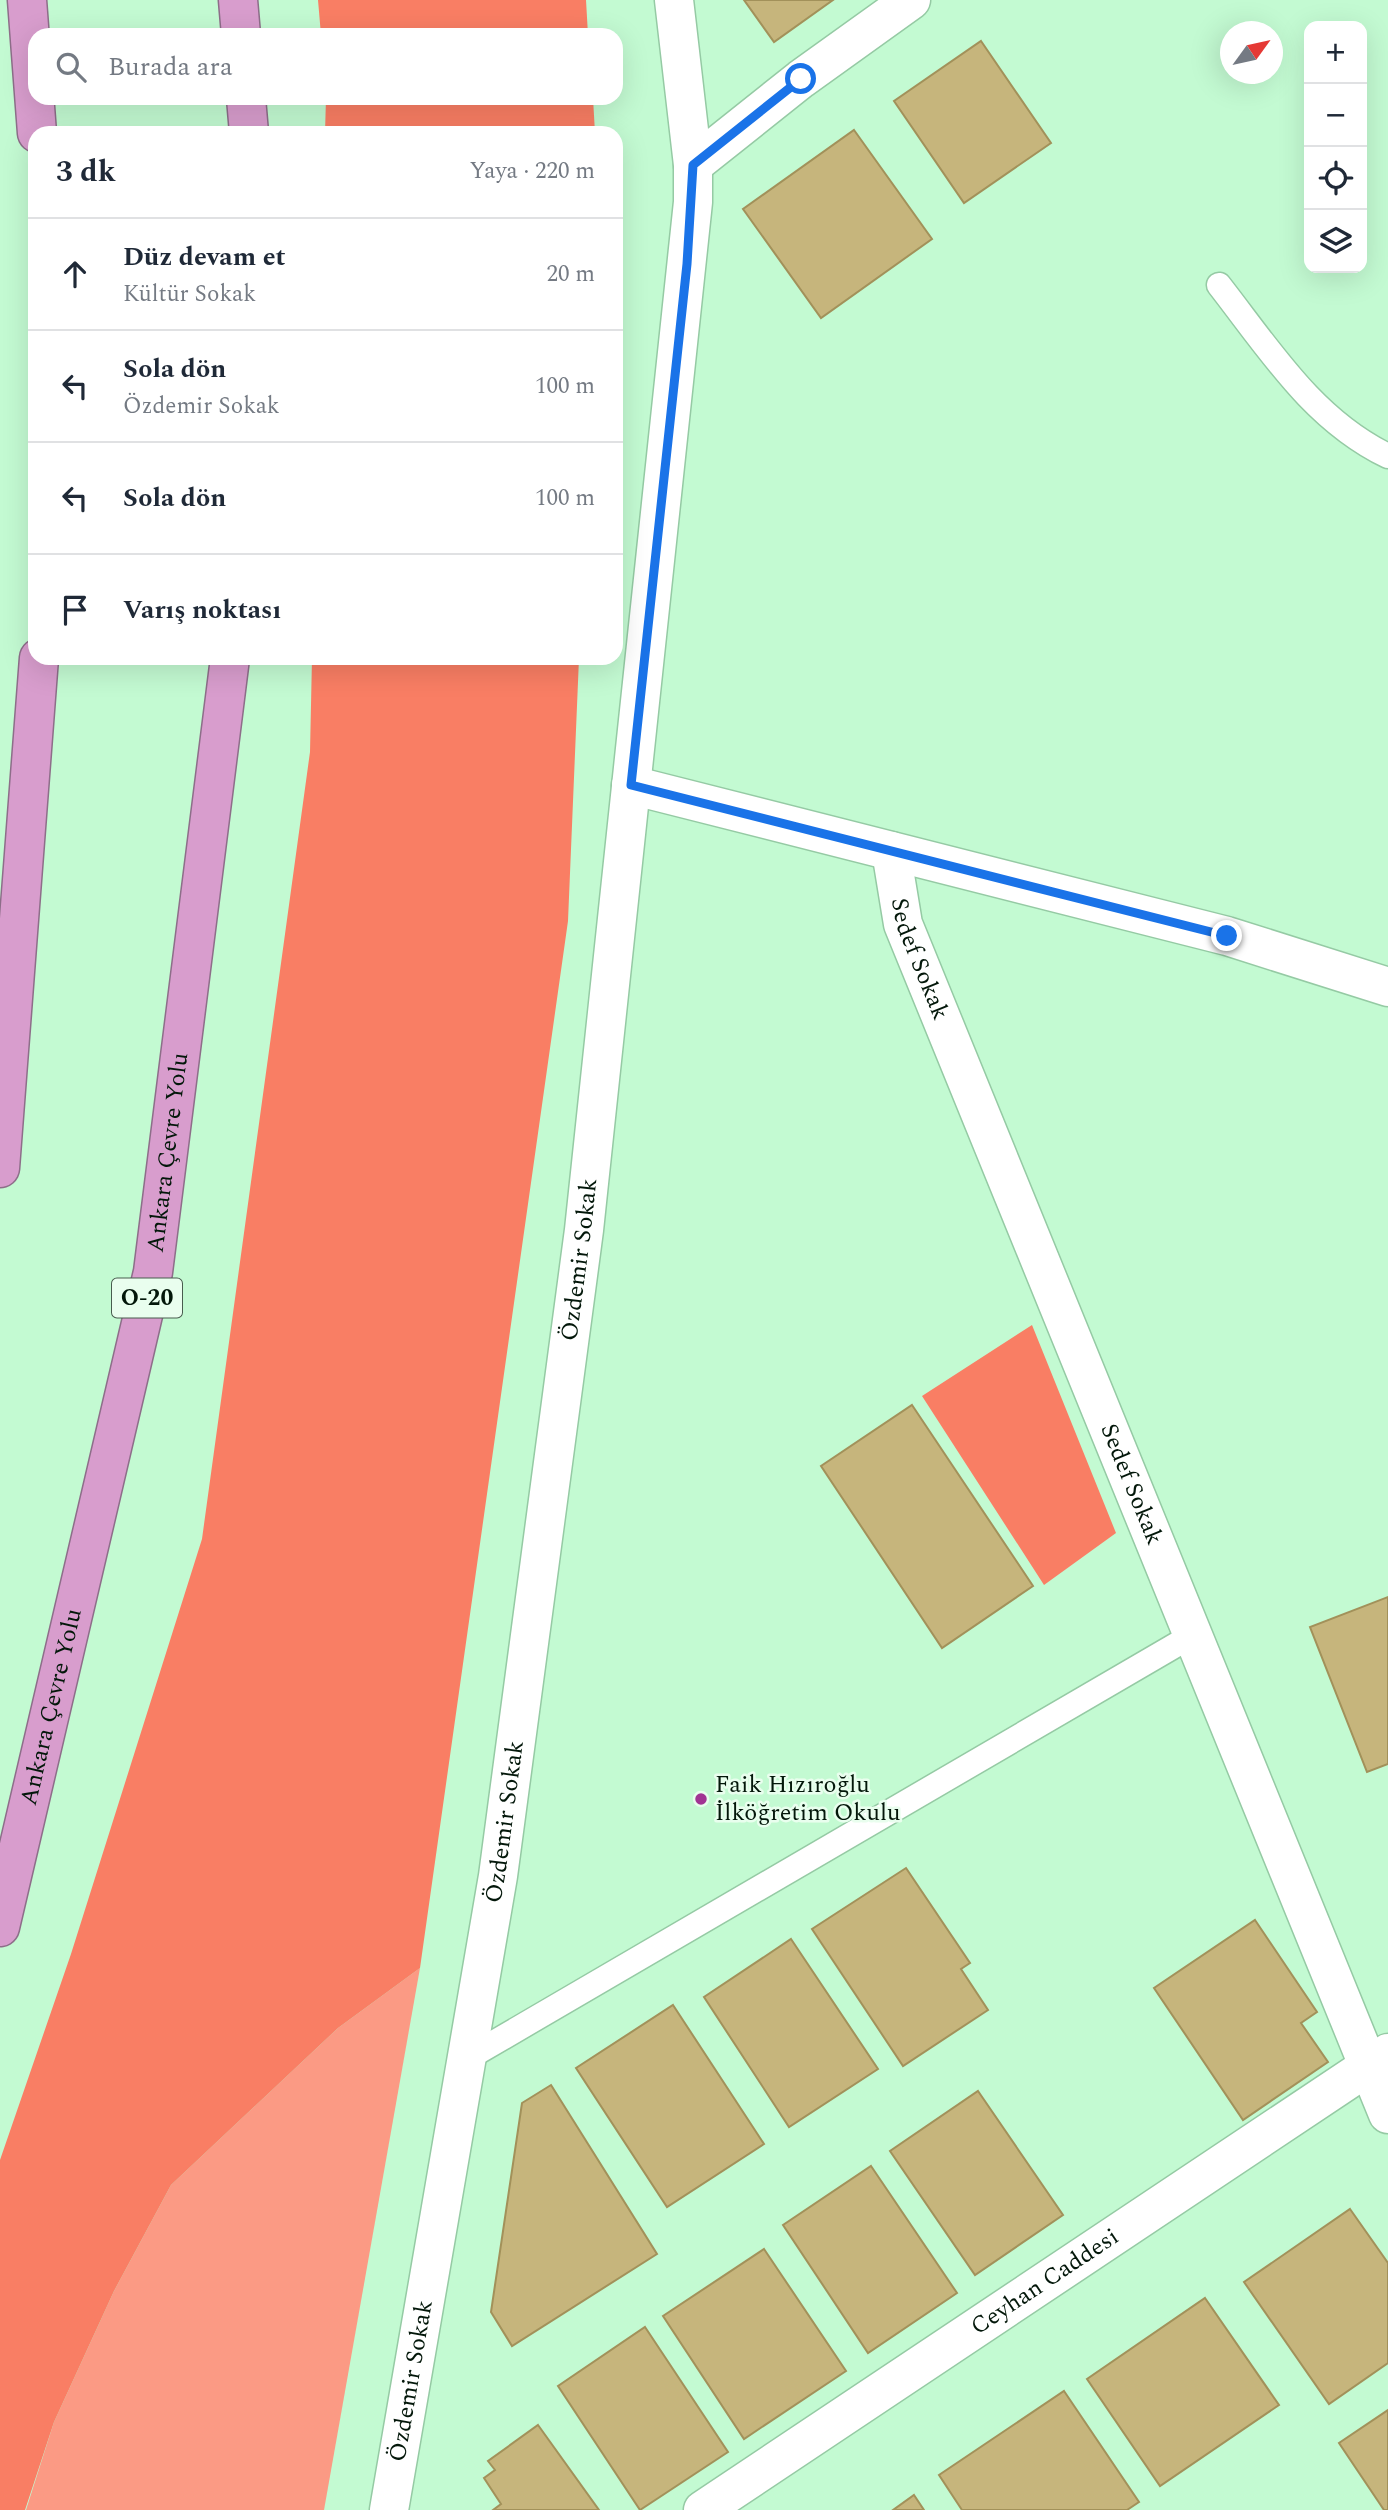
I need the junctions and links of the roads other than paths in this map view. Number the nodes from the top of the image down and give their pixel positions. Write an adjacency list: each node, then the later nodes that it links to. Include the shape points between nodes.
1 (27, 0): 5 (highway)
2 (238, 0): 6 (highway)
3 (674, 0): 11 (street, Özdemir Sokak)
4 (911, 0): 11 (street)
5 (29, 28)
6 (240, 28)
7 (35, 105): 9 (highway)
8 (247, 105): 10 (highway)
9 (36, 126)
10 (248, 126)
11 (693, 165): 16 (street, Özdemir Sokak, via 687,264)
12 (1219, 285): 13 (lane, via 1319,410 1365,445)
13 (1388, 456)
14 (38, 665): 19 (highway)
15 (229, 665): 21 (highway, Ankara Çevre Yolu / O-20, via 153,1272)
16 (631, 785): 17 (street); 22 (street, Özdemir Sokak, via 584,1230 498,1876)
17 (891, 851): 18 (street, via 1227,936); 20 (street, Sedef Sokak, via 903,924)
18 (1388, 987)
19 (0, 1168)
20 (1193, 1635): 22 (lane); 23 (street, Sedef Sokak)
21 (0, 1927)
22 (466, 2059): 25 (street, Özdemir Sokak)
23 (1379, 2060): 24 (street, Sedef Sokak); 26 (street, Ceyhan Caddesi)
24 (1388, 2114)
25 (389, 2510)
26 (703, 2510)

